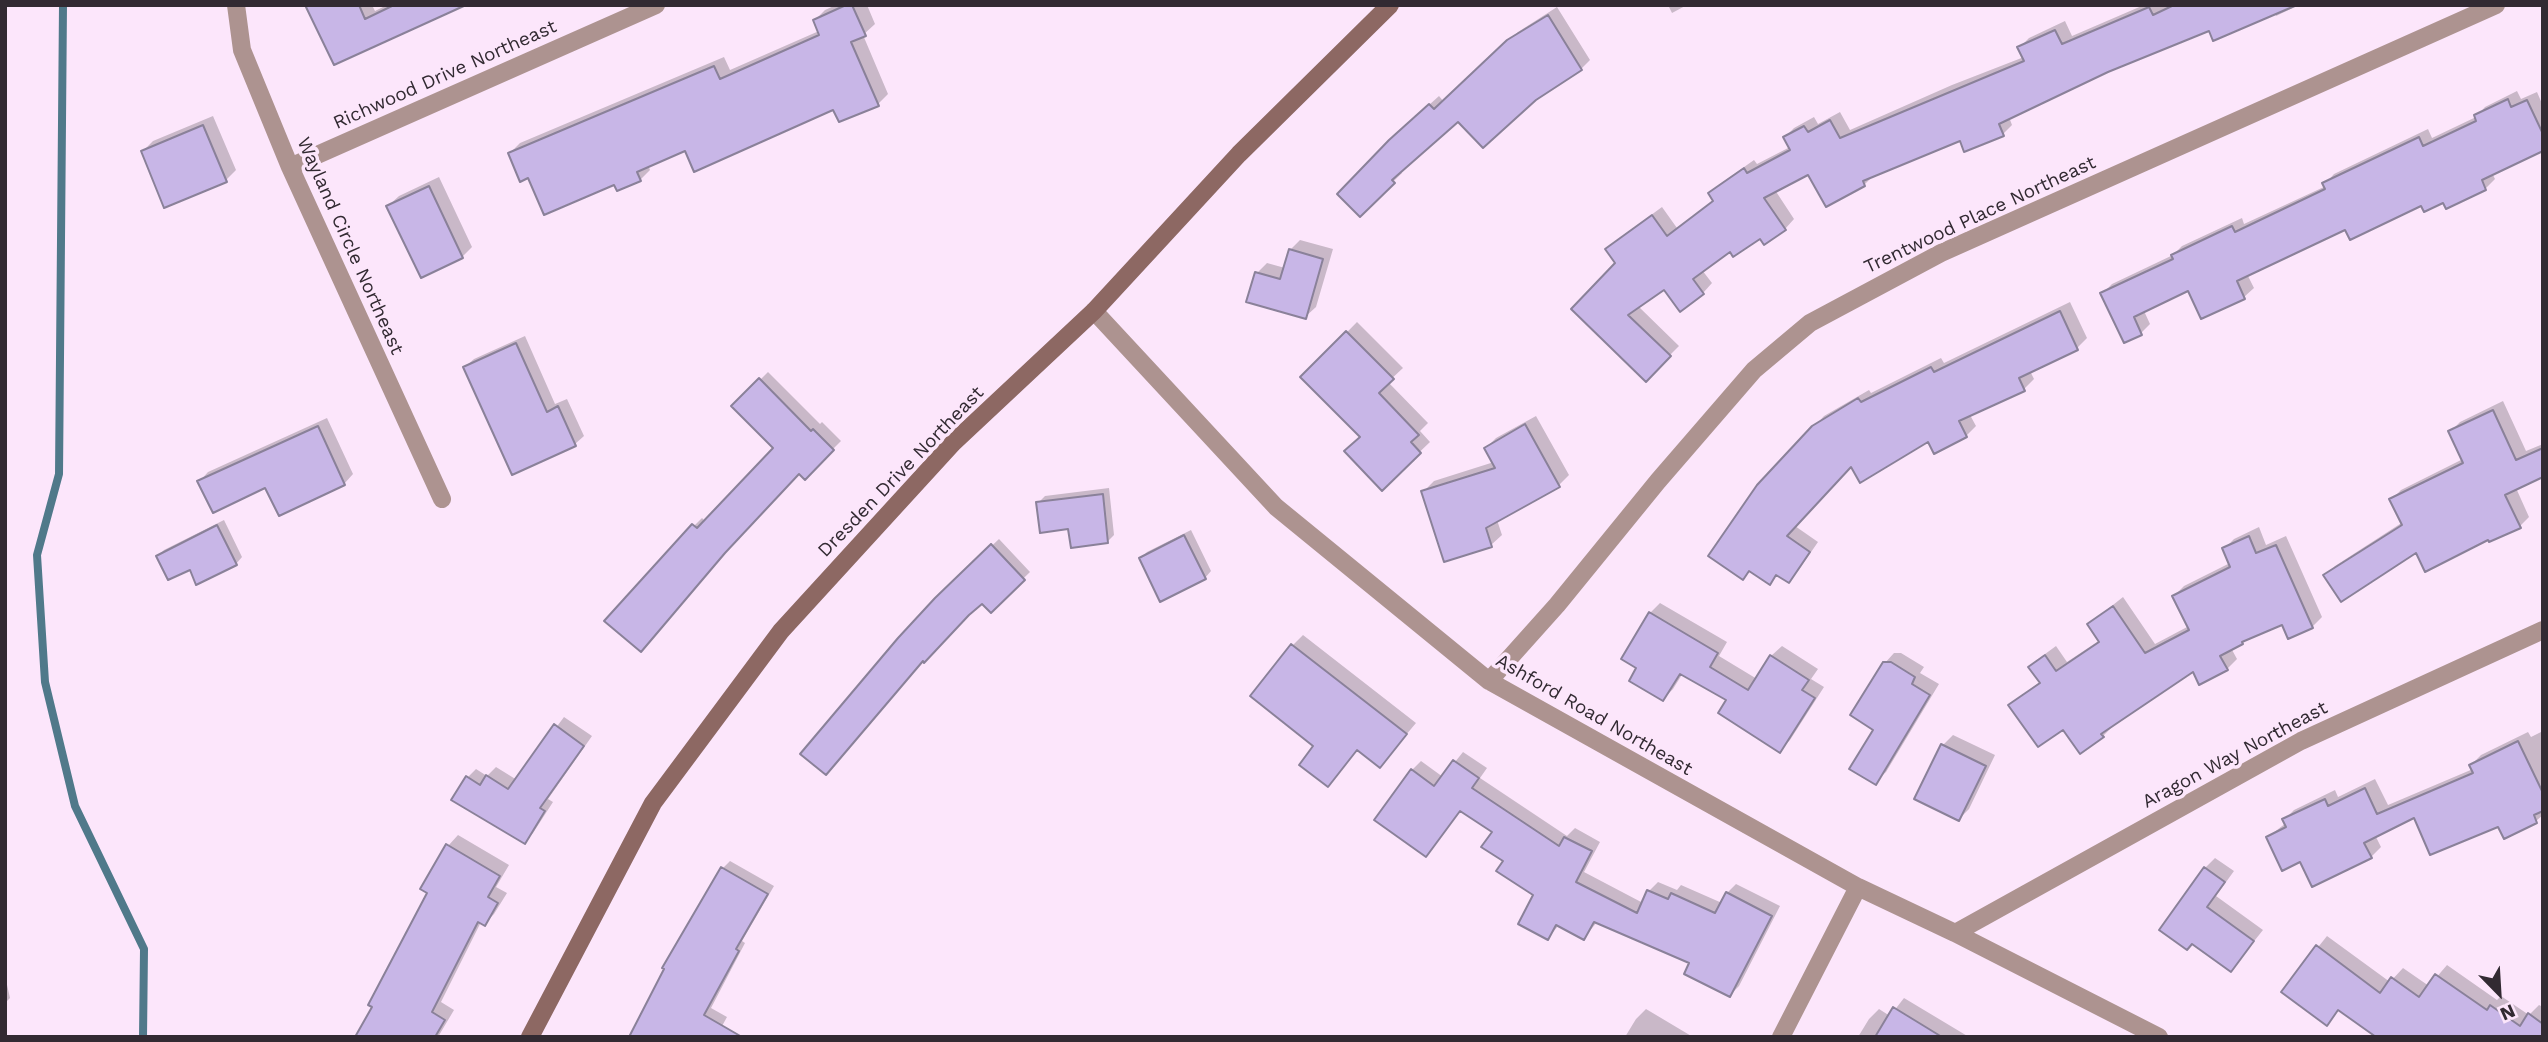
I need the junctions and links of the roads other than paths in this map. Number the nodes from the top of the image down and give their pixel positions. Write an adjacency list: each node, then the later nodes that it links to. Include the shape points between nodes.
1 (236, 5): 5 (street, Wayland Circle Northeast, via 242,50)
2 (656, 5): 5 (street, Richwood Drive Northeast)
3 (1390, 5): 6 (street, Dresden Drive Northeast, via 1239,154)
4 (2496, 5): 9 (street, Trentwood Place Northeast, via 1941,253 1810,323 1754,370)
5 (290, 167): 7 (street, Wayland Circle Northeast)
6 (1094, 311): 9 (street, Ashford Road Northeast, via 1276,508); 12 (street, Dresden Drive Northeast, via 953,443 781,631 653,803)
7 (442, 499)
8 (2543, 630): 11 (street, Aragon Way Northeast, via 2301,741)
9 (1489, 681): 10 (street, Ashford Road Northeast)
10 (1858, 887): 11 (street, Ashford Road Northeast); 13 (street)
11 (1955, 933): 14 (street, Ashford Road Northeast)
12 (530, 1037)
13 (1781, 1037)
14 (2159, 1037)

